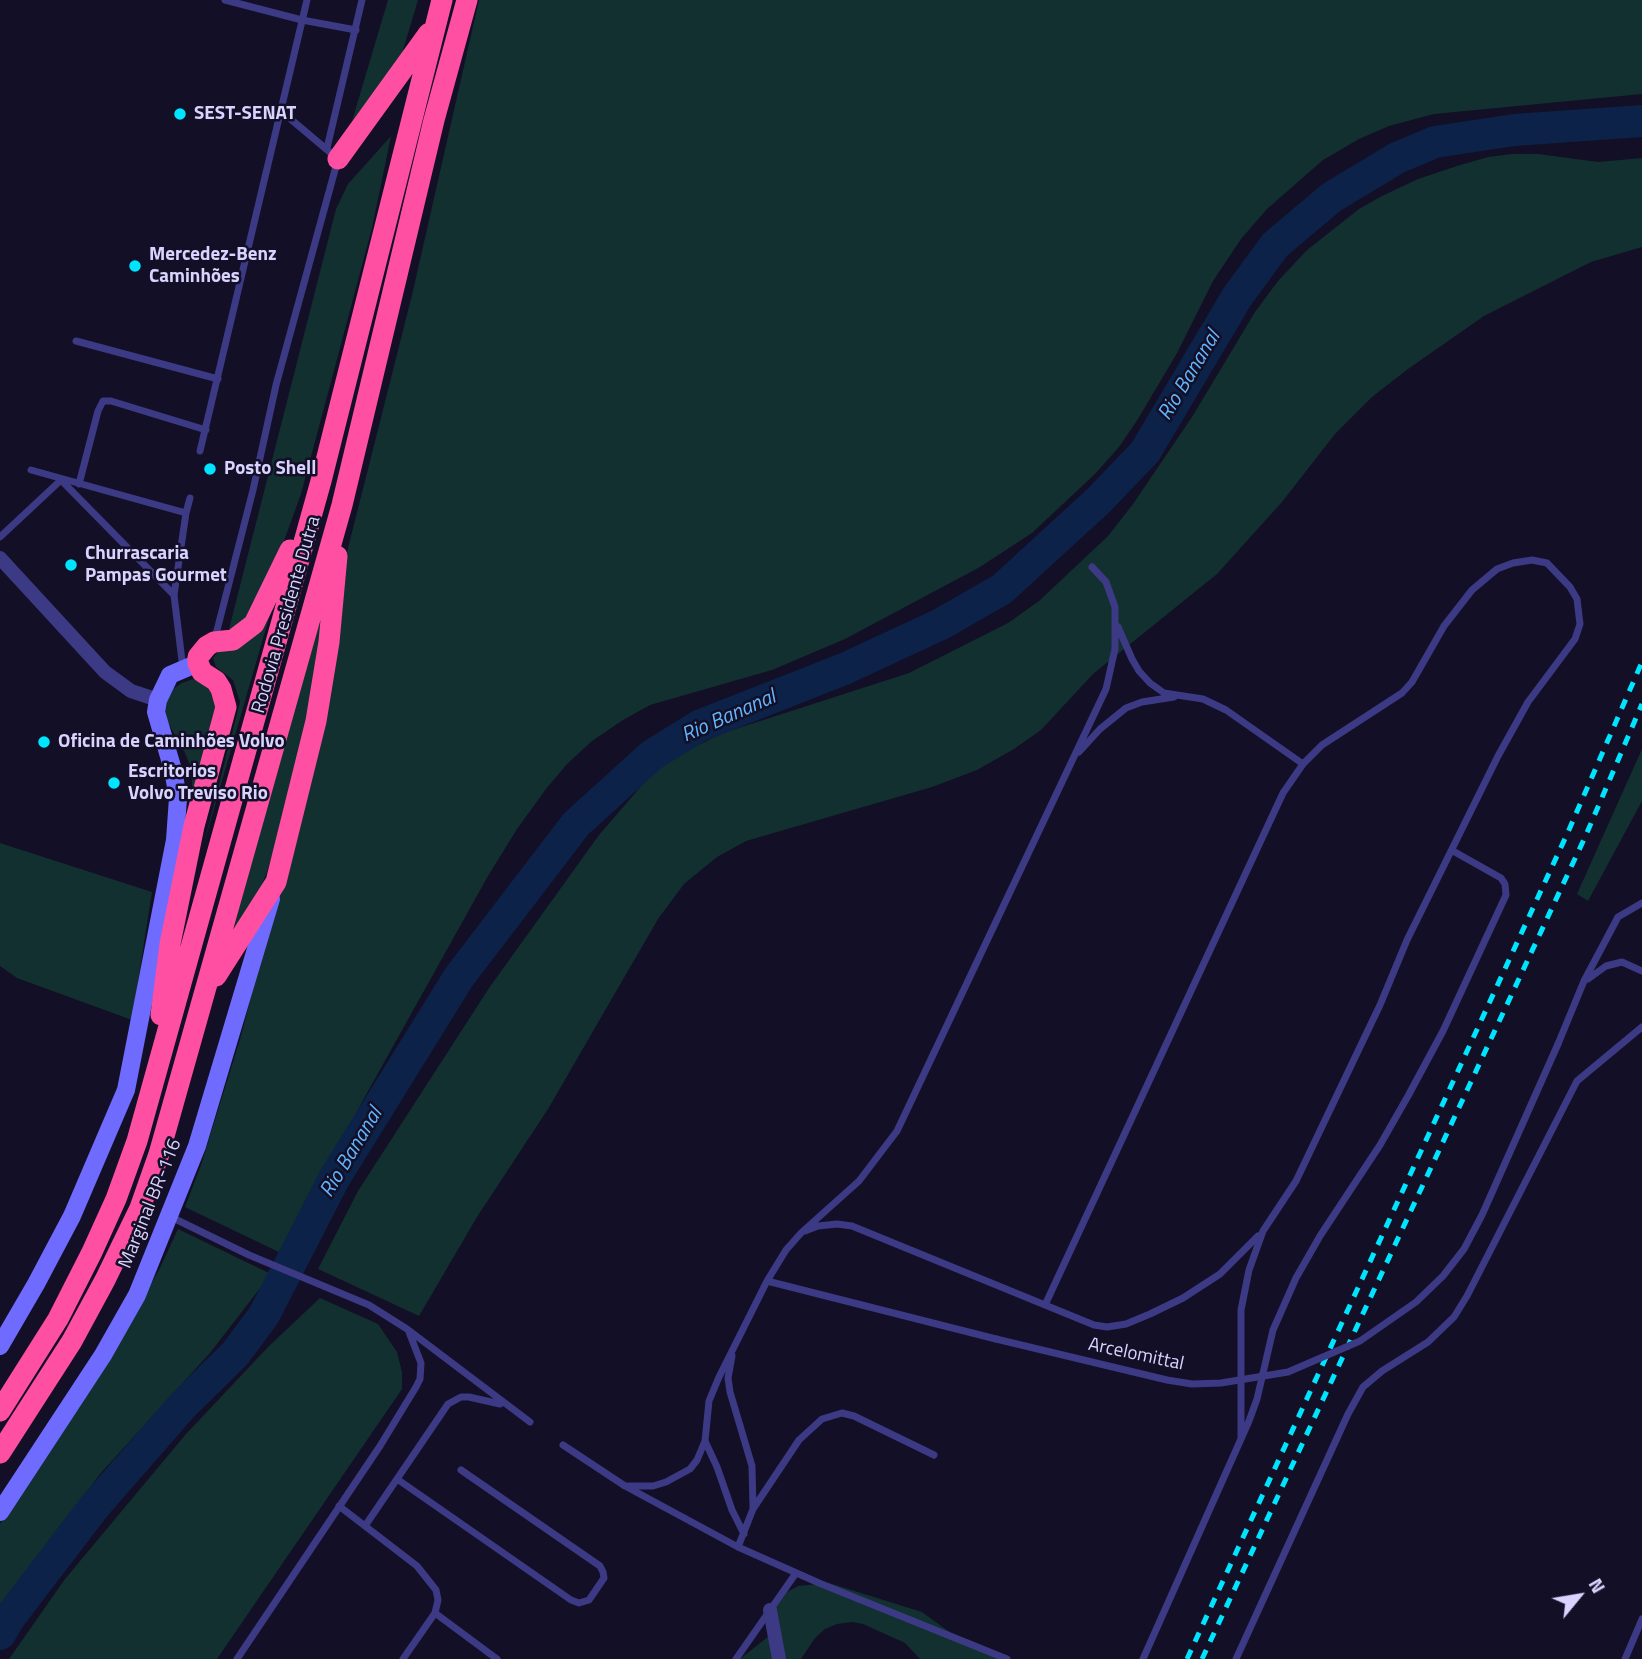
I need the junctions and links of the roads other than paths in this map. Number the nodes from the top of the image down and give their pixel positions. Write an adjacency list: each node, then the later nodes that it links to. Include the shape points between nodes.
1 (225, 0): 6 (lane)
2 (307, 0): 6 (lane)
3 (362, 0): 8 (lane)
4 (442, 0): 7 (highway, Rodovia Presidente Dutra)
5 (467, 0): 20 (highway, Rodovia Presidente Dutra)
6 (302, 20): 8 (lane); 9 (lane)
7 (434, 26): 10 (highway); 17 (highway, Rodovia Presidente Dutra)
8 (356, 30): 10 (lane)
9 (281, 111): 10 (lane); 12 (lane)
10 (332, 154): 27 (lane)
11 (76, 341): 12 (lane)
12 (218, 379): 13 (lane)
13 (206, 430): 14 (lane); 18 (lane, via 103,401)
14 (200, 451)
15 (30, 470): 16 (lane)
16 (61, 480): 18 (lane); 22 (lane); 25 (lane)
17 (321, 481): 27 (highway, via 258,619 240,637); 40 (highway, Rodovia Presidente Dutra)
18 (79, 484): 21 (lane)
19 (190, 498): 21 (lane)
20 (342, 505): 34 (highway, via 323,683); 38 (highway, Rodovia Presidente Dutra)
21 (186, 513): 25 (lane)
22 (0, 537)
23 (0, 558): 30 (street, via 105,672 131,691)
24 (1092, 567): 26 (lane, via 1112,593)
25 (174, 595): 28 (lane)
26 (1116, 623): 29 (lane, via 1150,684 1164,693); 31 (lane, via 1106,688)
27 (214, 642): 28 (highway)
28 (190, 666): 30 (main road, via 170,675); 40 (highway, via 219,684 226,707 194,826 170,944)
29 (1182, 696): 31 (lane, via 1126,708); 32 (lane, via 1203,699 1226,710)
30 (158, 700): 47 (main road, via 156,712 178,799 175,840 126,1090 72,1216)
31 (1074, 757): 43 (lane, via 897,1131 859,1181)
32 (1303, 764): 33 (lane, via 1322,745 1402,693 1444,626 1472,590 1497,569 1532,560 1547,564 1577,599 1580,624 1575,639 1528,702); 45 (lane, via 1283,793)
33 (1453, 851): 42 (lane, via 1296,1181); 52 (lane, via 1501,878 1506,895 1420,1074 1296,1278 1273,1330 1257,1399)
34 (276, 881): 38 (highway); 41 (main road, Marginal BR-116, via 197,1146)
35 (1642, 904): 37 (lane, Arcelomittal, via 1618,917)
36 (1642, 971): 37 (lane, via 1622,962 1606,966)
37 (1584, 981): 44 (lane, Arcelomittal, bridge, via 1464,1250 1416,1302 1360,1342 1288,1371 1233,1382 1167,1380)
38 (204, 996): 55 (highway, Rodovia Presidente Dutra, via 140,1208 72,1340)
39 (1642, 1027): 77 (lane, via 1577,1082 1454,1317 1428,1342 1363,1387)
40 (156, 1068): 50 (highway, Rodovia Presidente Dutra, via 116,1199 92,1252 58,1319)
41 (171, 1215): 46 (lane, via 249,1255 369,1305); 62 (main road, Marginal BR-116, via 137,1295 103,1355)
42 (1263, 1231): 45 (lane, via 1220,1273 1183,1298 1126,1324 1094,1325); 52 (lane, via 1241,1310)
43 (801, 1233): 44 (lane); 45 (lane, via 818,1226 852,1226)
44 (766, 1281): 48 (lane)
45 (1045, 1305)
46 (407, 1329): 49 (lane); 60 (lane, via 421,1363 420,1379)
47 (0, 1346)
48 (733, 1350): 53 (lane, via 709,1401); 61 (lane, via 730,1392 752,1466)
49 (506, 1406): 51 (lane); 58 (lane, via 469,1397 454,1400)
50 (0, 1411)
51 (530, 1422)
52 (1241, 1438): 76 (lane)
53 (705, 1441): 59 (lane, via 697,1460 681,1475 653,1486); 64 (lane)
54 (563, 1444): 59 (lane)
55 (0, 1453)
56 (934, 1455): 61 (lane, via 854,1416 832,1415 814,1424 799,1440)
57 (461, 1470): 58 (lane, via 600,1566 604,1578 589,1600 575,1602)
58 (397, 1479): 63 (lane)
59 (625, 1486): 65 (lane)
60 (339, 1506): 63 (lane); 70 (lane)
61 (753, 1509): 64 (lane)
62 (0, 1512)
63 (365, 1526): 68 (lane, via 429,1577 438,1595)
64 (744, 1534): 65 (lane)
65 (738, 1547): 66 (lane)
66 (796, 1573): 67 (lane); 75 (lane)
67 (770, 1610): 73 (lane); 74 (street)
68 (435, 1613): 71 (lane); 72 (lane)
69 (1642, 1619): 78 (lane)
70 (237, 1659)
71 (403, 1659)
72 (497, 1659)
73 (736, 1659)
74 (779, 1659)
75 (1007, 1659)
76 (1143, 1659)
77 (1236, 1659)
78 (1625, 1659)

